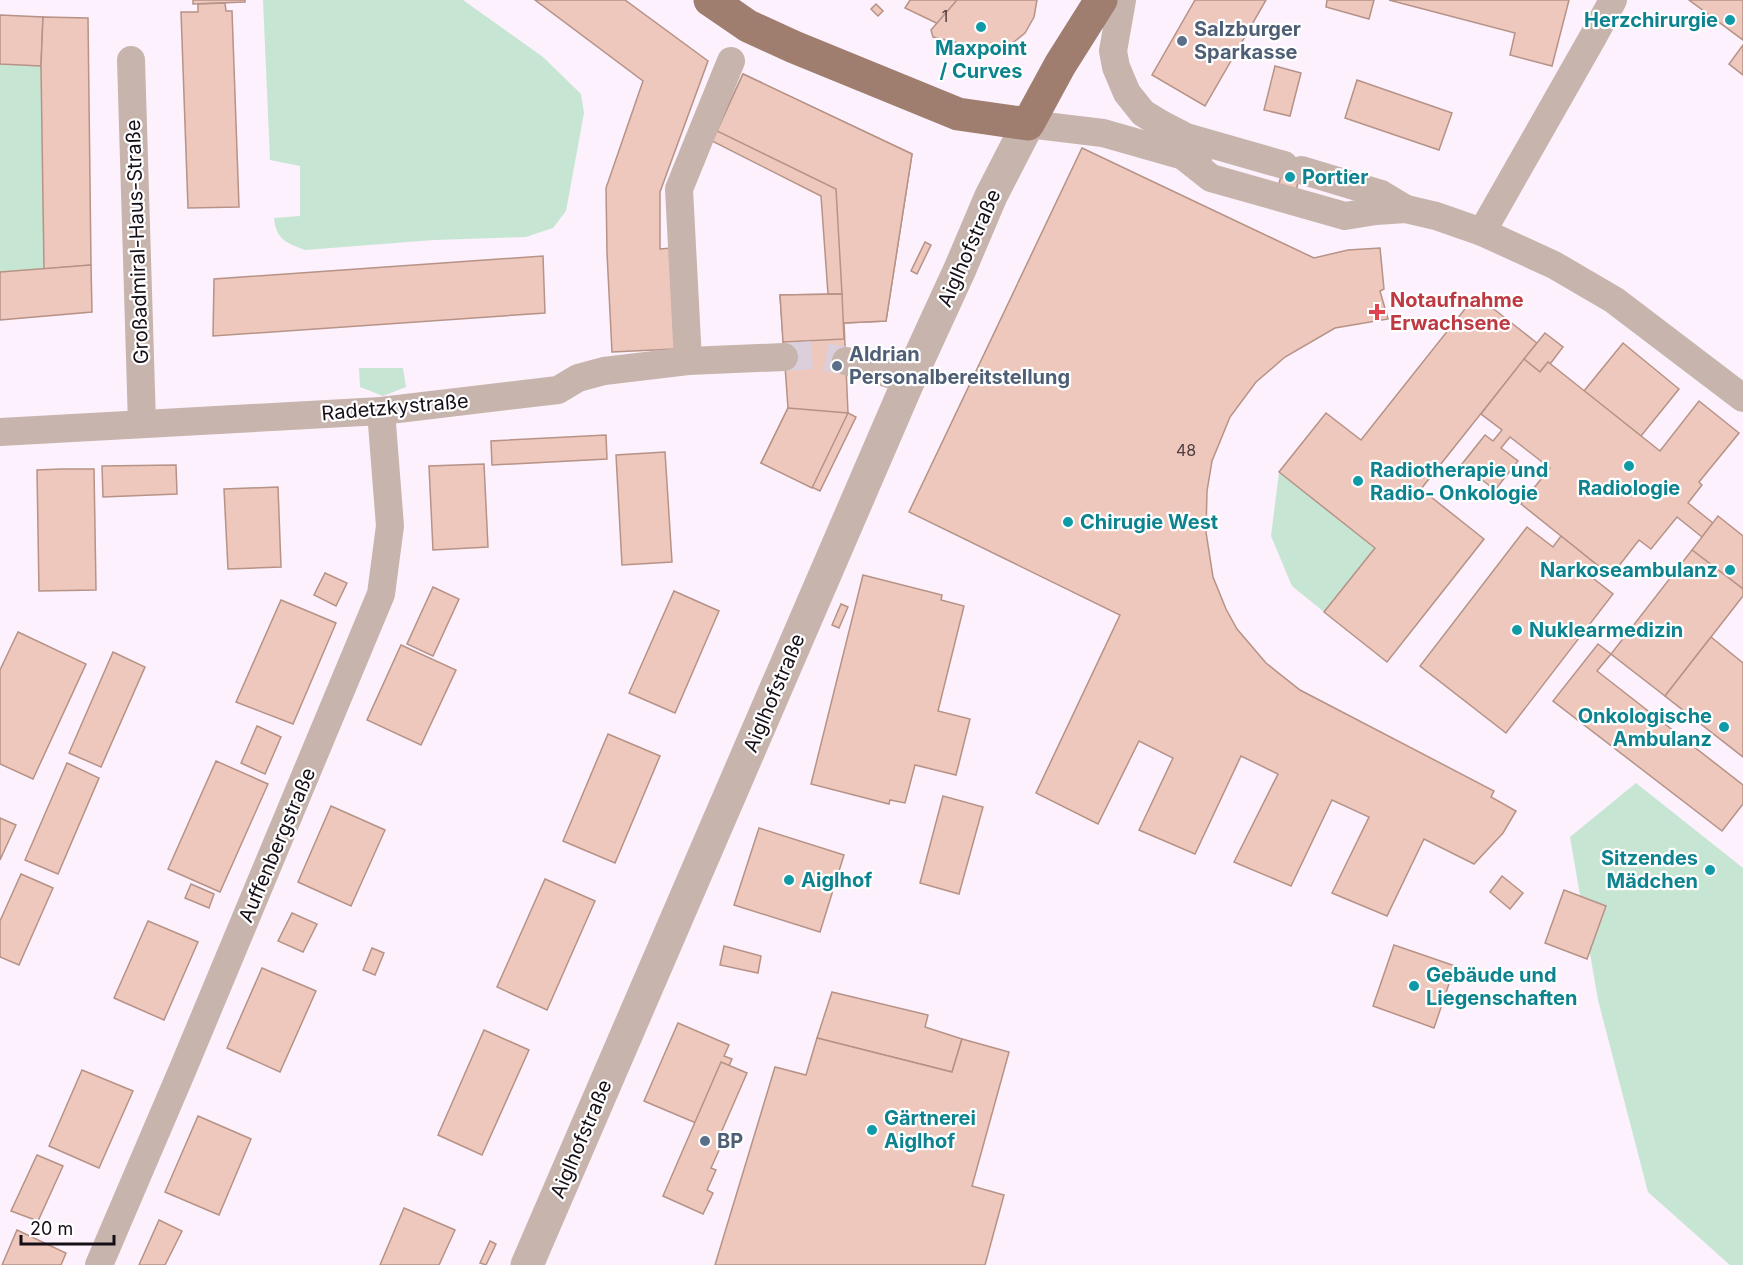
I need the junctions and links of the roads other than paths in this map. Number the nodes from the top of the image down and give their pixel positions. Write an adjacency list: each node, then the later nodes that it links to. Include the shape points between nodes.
1 (710, 0): 7 (main road, via 748,26 958,114)
2 (1101, 0): 7 (main road)
3 (1122, 0): 9 (street, via 1113,51 1116,68 1130,99 1143,114 1186,137)
4 (1612, 0): 12 (street)
5 (131, 60): 19 (street, Großadmiral-Haus-Straße)
6 (731, 61): 15 (street, via 679,189)
7 (1028, 124): 8 (street, via 1103,133); 16 (street, Aiglhofstraße, via 991,196)
8 (1182, 155): 9 (street); 11 (street, via 1211,178 1345,216)
9 (1290, 177): 10 (street, via 1381,194); 11 (street)
10 (1406, 209): 11 (street); 12 (street)
11 (1376, 211)
12 (1482, 232): 17 (street, via 1554,265 1614,300)
13 (784, 357): 15 (street, Radetzkystraße)
14 (846, 361): 16 (street)
15 (688, 362): 18 (street, Radetzkystraße, via 604,371 578,378 558,390)
16 (909, 380): 22 (street, Aiglhofstraße)
17 (1743, 398)
18 (381, 411): 19 (street, Radetzkystraße); 21 (street, Auffenbergstraße, via 390,526 381,594)
19 (142, 424): 20 (street, Radetzkystraße)
20 (0, 432)
21 (99, 1265)
22 (527, 1265)

